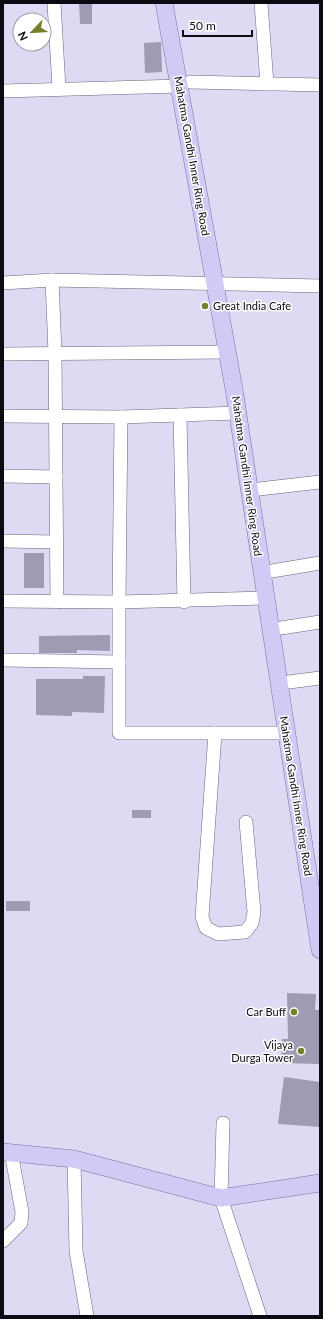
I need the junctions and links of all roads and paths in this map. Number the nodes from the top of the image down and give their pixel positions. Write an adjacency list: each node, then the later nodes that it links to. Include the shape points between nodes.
1 (54, 3): 8 (street)
2 (164, 3): 5 (main road, Mahatma Gandhi Inner Ring Road)
3 (176, 3): 5 (main road, Mahatma Gandhi Inner Ring Road)
4 (261, 3): 6 (street)
5 (185, 84): 6 (street); 8 (street); 12 (main road, Mahatma Gandhi Inner Ring Road)
6 (267, 84): 7 (street)
7 (320, 85)
8 (59, 88): 9 (street)
9 (3, 91)
10 (52, 280): 11 (street); 12 (street); 15 (street)
11 (3, 283)
12 (222, 285): 13 (street); 14 (main road, Mahatma Gandhi Inner Ring Road); 25 (main road, Mahatma Gandhi Inner Ring Road)
13 (320, 286)
14 (228, 352): 15 (street); 17 (main road, Mahatma Gandhi Inner Ring Road)
15 (55, 353): 16 (street); 20 (street)
16 (3, 354)
17 (238, 413): 18 (street); 30 (main road, Mahatma Gandhi Inner Ring Road)
18 (180, 415): 21 (street); 34 (street)
19 (3, 416): 20 (street)
20 (55, 416): 21 (street); 23 (street)
21 (121, 417): 33 (street)
22 (3, 476): 23 (street)
23 (56, 477): 27 (street)
24 (320, 482): 25 (street)
25 (259, 489): 29 (main road, Mahatma Gandhi Inner Ring Road)
26 (3, 540): 27 (street)
27 (56, 542): 32 (street)
28 (320, 563): 29 (street)
29 (272, 571): 36 (main road, Mahatma Gandhi Inner Ring Road)
30 (265, 598): 34 (street); 42 (main road, Mahatma Gandhi Inner Ring Road)
31 (3, 601): 32 (street)
32 (56, 602): 33 (street)
33 (119, 602): 34 (street); 38 (street)
34 (184, 602)
35 (320, 622): 36 (street)
36 (281, 628): 40 (main road, Mahatma Gandhi Inner Ring Road)
37 (3, 660): 38 (street)
38 (119, 662): 41 (street, via 119,733)
39 (320, 678): 40 (street)
40 (289, 682): 44 (main road, Mahatma Gandhi Inner Ring Road)
41 (215, 733): 42 (street); 43 (street, via 202,917 206,928 218,934 245,932 252,923 254,912)
42 (286, 733): 45 (main road, Mahatma Gandhi Inner Ring Road)
43 (246, 822)
44 (320, 876)
45 (320, 950)
46 (223, 1123): 50 (street)
47 (7, 1152): 48 (main road); 51 (street, via 22,1212 21,1223)
48 (74, 1159): 50 (main road); 52 (street, via 76,1251)
49 (320, 1183): 50 (main road)
50 (221, 1198): 53 (street)
51 (3, 1241)
52 (87, 1316)
53 (260, 1316)

